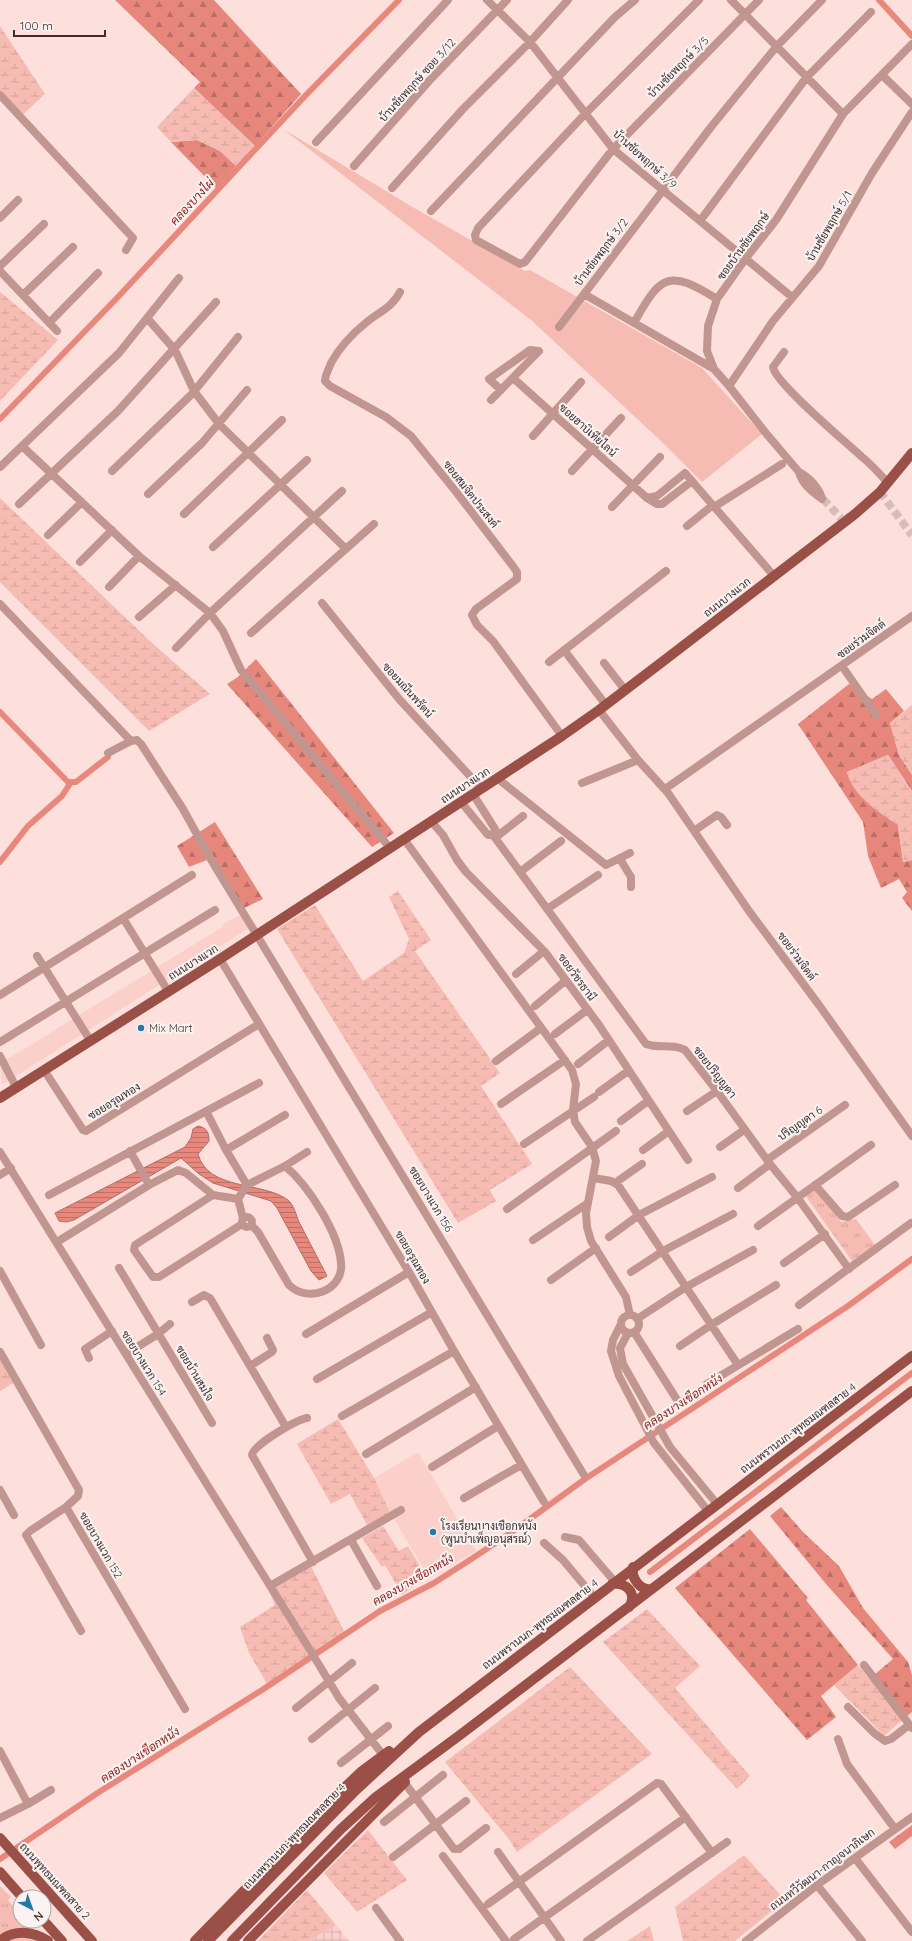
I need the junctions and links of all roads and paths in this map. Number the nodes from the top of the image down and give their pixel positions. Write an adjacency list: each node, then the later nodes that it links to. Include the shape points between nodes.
1 (448, 0): 24 (street)
2 (487, 0): 10 (street, บ้านชัยพฤกษ์ 3/9)
3 (507, 0): 10 (street, บ้านชัยพฤกษ์ ซอย 3/12)
4 (568, 0): 13 (street)
5 (635, 0): 17 (street, via 615,17)
6 (699, 0): 22 (street)
7 (731, 0): 12 (street)
8 (759, 0): 12 (street, บ้านชัยพฤกษ์ 3/5)
9 (822, 0): 15 (street, บ้านชัยพฤกษ์ 3/2)
10 (497, 10): 13 (street, บ้านชัยพฤกษ์ 3/9); 26 (street, บ้านชัยพฤกษ์ ซอย 3/12, via 429,81)
11 (871, 12): 18 (street)
12 (745, 14): 15 (street); 25 (street, บ้านชัยพฤกษ์ 3/5)
13 (530, 42): 17 (street, บ้านชัยพฤกษ์ 3/9); 27 (street, via 463,109)
14 (912, 45): 16 (street, ซอยบ้านชัยพฤกษ์)
15 (776, 47): 18 (street); 28 (street, บ้านชัยพฤกษ์ 3/2)
16 (882, 75): 20 (street); 23 (street, ซอยบ้านชัยพฤกษ์)
17 (558, 77): 22 (street, บ้านชัยพฤกษ์ 3/9); 30 (street)
18 (806, 78): 23 (street); 32 (street)
19 (0, 95): 35 (street, via 133,238)
20 (912, 104)
21 (912, 112): 44 (street, บ้านชัยพฤกษ์ 5/1, via 872,173 828,253)
22 (585, 114): 25 (street, บ้านชัยพฤกษ์ 3/9); 25 (street, บ้านชัยพฤกษ์ 3/5, via 478,228 476,240 513,262 525,262)
23 (843, 114): 36 (street, ซอยบ้านชัยพฤกษ์, via 776,220)
24 (316, 142)
25 (613, 149): 28 (street, บ้านชัยพฤกษ์ 3/9)
26 (354, 166)
27 (392, 188)
28 (661, 190): 32 (street, บ้านชัยพฤกษ์ 3/9); 42 (street, บ้านชัยพฤกษ์ 3/2)
29 (18, 200): 31 (street)
30 (431, 211)
31 (0, 218)
32 (700, 221): 36 (street, บ้านชัยพฤกษ์ 3/9)
33 (44, 224): 37 (street)
34 (73, 247): 43 (street)
35 (126, 250)
36 (746, 258): 44 (street, บ้านชัยพฤกษ์ 3/9); 45 (street, ซอยบ้านชัยพฤกษ์)
37 (0, 266)
38 (0, 271): 43 (street)
39 (98, 272): 48 (street)
40 (179, 278): 47 (street)
41 (400, 292): 119 (street, ซอยสมจิตประสงค์, via 396,300 346,341 334,358 325,381 386,417 411,436 517,572 517,580 476,609 472,616)
42 (584, 294): 49 (street); 50 (street, บ้านชัยพฤกษ์ 3/2)
43 (23, 295): 48 (street)
44 (792, 297): 58 (street, บ้านชัยพฤกษ์ 5/1)
45 (717, 299): 49 (street, via 690,283 679,279 668,281 656,288); 55 (street, ซอยบ้านชัยพฤกษ์, via 708,326 707,351)
46 (216, 302): 53 (street)
47 (147, 318): 53 (street); 68 (street, via 119,353)
48 (50, 322): 51 (street)
49 (634, 323): 55 (street)
50 (559, 326)
51 (57, 331)
52 (238, 337): 61 (street)
53 (174, 349): 61 (street); 78 (street, via 118,411)
54 (784, 352): 80 (street, via 773,367 776,374)
55 (714, 369): 58 (street, ซอยบ้านชัยพฤกษ์)
56 (513, 378): 60 (street); 60 (street, via 540,351 530,350 489,379); 63 (street, ซอยฮาบิเทียไลน์)
57 (581, 382): 63 (street)
58 (729, 386): 86 (street, ซอยบ้านชัยพฤกษ์, via 799,472 819,490)
59 (247, 390): 66 (street)
60 (501, 390): 62 (street)
61 (195, 391): 66 (street); 76 (street)
62 (491, 400)
63 (553, 413): 67 (street); 69 (street, ซอยฮาบิเทียไลน์)
64 (621, 418): 69 (street)
65 (282, 420): 70 (street)
66 (219, 424): 70 (street); 84 (street)
67 (533, 436)
68 (22, 446): 75 (street); 78 (street)
69 (592, 449): 77 (street); 82 (street, ซอยฮาบิเทียไลน์)
70 (248, 452): 81 (street); 91 (street)
71 (912, 453): 80 (main road, ถนนบางแวก)
72 (660, 457): 82 (street)
73 (307, 460): 81 (street)
74 (782, 464): 89 (street)
75 (0, 467)
76 (112, 471)
77 (572, 471)
78 (53, 473): 87 (street); 88 (street)
79 (692, 481): 85 (street, ซอยฮาบิเทียไลน์, via 662,504); 85 (street, via 685,473 657,496); 89 (street)
80 (888, 483): 102 (main road, ถนนบางแวก)
81 (281, 485): 92 (street); 97 (street)
82 (633, 486): 85 (street, ซอยฮาบิเทียไลน์); 90 (street)
83 (342, 491): 92 (street)
84 (148, 494)
85 (647, 498)
86 (822, 499)
87 (82, 502): 95 (street); 96 (street)
88 (20, 504)
89 (714, 506): 94 (street); 102 (street)
90 (612, 507)
91 (184, 514)
92 (314, 516): 98 (street); 107 (street)
93 (374, 524): 98 (street)
94 (687, 526)
95 (112, 530): 99 (street); 100 (street)
96 (48, 534)
97 (213, 547)
98 (346, 549): 110 (street)
99 (139, 556): 103 (street); 104 (street)
100 (80, 562)
101 (666, 571): 112 (street)
102 (774, 576): 116 (main road, ถนนบางแวก)
103 (176, 585): 107 (street); 109 (street)
104 (109, 587)
105 (322, 603): 126 (street, ซอยมณีนพรัตน์)
106 (0, 604): 120 (street)
107 (210, 613): 111 (street); 135 (street, via 223,631 241,670)
108 (912, 616): 115 (street, ซอยร่วมจิตต์)
109 (139, 617)
110 (252, 633)
111 (176, 648)
112 (564, 650): 113 (street); 117 (street, ซอยร่วมจิตต์)
113 (549, 662)
114 (604, 663): 116 (street)
115 (842, 666): 118 (street); 125 (street, ซอยร่วมจิตต์)
116 (625, 690): 117 (main road, ถนนบางแวก)
117 (603, 707): 119 (main road, ถนนบางแวก); 122 (street, ซอยร่วมจิตต์)
118 (876, 715)
119 (562, 736): 123 (main road, ถนนบางแวก)
120 (131, 741): 121 (street); 145 (street, ซอยบางแวก 156, via 139,741 150,757)
121 (108, 754)
122 (638, 760): 124 (street); 125 (street, ซอยร่วมจิตต์)
123 (497, 778): 126 (main road, ถนนบางแวก); 137 (street, via 606,865)
124 (582, 783)
125 (665, 789): 131 (street, ซอยร่วมจิตต์)
126 (477, 791): 127 (main road, ถนนบางแวก); 132 (street, ซอยปริญญดา, via 495,829)
127 (461, 802): 129 (main road, ถนนบางแวก); 132 (street, ซอยปริญญดา, via 488,834)
128 (523, 816): 132 (street)
129 (431, 821): 133 (main road, ถนนบางแวก); 146 (street, ซอยวัชรธานี, via 447,840 466,872)
130 (727, 825): 131 (street, via 717,815)
131 (694, 831): 185 (street, ซอยร่วมจิตต์)
132 (494, 837): 138 (street, ซอยปริญญดา)
133 (404, 840): 135 (main road, ถนนบางแวก); 159 (street)
134 (561, 841): 138 (street)
135 (390, 848): 145 (main road, ถนนบางแวก)
136 (630, 853): 137 (street)
137 (620, 859): 141 (street, via 631,878)
138 (520, 872): 142 (street, ซอยปริญญดา)
139 (192, 875): 144 (street)
140 (598, 875): 142 (street)
141 (631, 887)
142 (547, 909): 172 (street, ซอยปริญญดา, via 646,1044 680,1047 685,1050)
143 (215, 910): 147 (street)
144 (124, 918): 147 (street); 150 (street)
145 (257, 935): 149 (main road, ถนนบางแวก); 271 (street, ซอยบางแวก 156)
146 (544, 951): 151 (street); 152 (street, ซอยวัชรธานี)
147 (145, 953): 153 (street); 155 (street)
148 (37, 956): 150 (street)
149 (220, 959): 153 (main road, ถนนบางแวก); 158 (street, ซอยอรุณทอง)
150 (44, 967): 154 (street); 155 (street)
151 (516, 974)
152 (565, 981): 156 (street); 157 (street, ซอยวัชรธานี)
153 (168, 991): 161 (main road, ถนนบางแวก)
154 (0, 995)
155 (65, 1003): 161 (street); 163 (street)
156 (535, 1006)
157 (587, 1010): 160 (street); 162 (street, ซอยวัชรธานี)
158 (259, 1024): 168 (street, ซอยอรุณทอง, via 86,1131); 231 (street, ซอยอรุณทอง)
159 (541, 1028): 165 (street); 166 (street)
160 (554, 1034)
161 (90, 1040): 168 (main road, ถนนบางแวก)
162 (609, 1040): 167 (street); 169 (street, ซอยวัชรธานี)
163 (0, 1042)
164 (0, 1056): 171 (street)
165 (565, 1060): 175 (street); 178 (street, via 572,1070 576,1084)
166 (496, 1061)
167 (578, 1064)
168 (44, 1070): 171 (main road, ถนนบางแวก)
169 (628, 1071): 174 (street, ซอยวัชรธานี); 178 (street)
170 (259, 1083): 177 (street)
171 (16, 1087): 173 (main road, ถนนบางแวก)
172 (717, 1090): 179 (street); 182 (street, ซอยปริญญดา)
173 (0, 1098)
174 (648, 1101): 181 (street); 184 (street, ซอยวัชรธานี)
175 (501, 1104)
176 (845, 1105): 196 (street, ปริญญดา 6)
177 (206, 1111): 190 (street); 192 (street)
178 (573, 1111): 186 (street); 189 (street, via 575,1122)
179 (687, 1112)
180 (285, 1115): 190 (street)
181 (621, 1121)
182 (744, 1130): 188 (street); 196 (street, ซอยปริญญดา)
183 (616, 1131): 189 (street)
184 (668, 1131): 191 (street); 195 (street, ซอยวัชรธานี)
185 (912, 1136)
186 (524, 1144)
187 (871, 1145): 205 (street)
188 (720, 1147)
189 (593, 1148): 202 (street, via 596,1162); 214 (street)
190 (226, 1150): 206 (street)
191 (643, 1150)
192 (130, 1151): 203 (street); 209 (street)
193 (0, 1152): 199 (street, ซอยบางแวก 154)
194 (307, 1152): 198 (street)
195 (688, 1160)
196 (768, 1162): 208 (street, ปริญญดา 6); 212 (street, ซอยปริญญดา)
197 (642, 1164): 204 (street)
198 (285, 1166): 206 (street); 217 (street, via 309,1192 333,1236 341,1262 338,1279 321,1292 309,1295 296,1291 289,1285 258,1232 251,1225 250,1218)
199 (11, 1168): 200 (street); 223 (street, ซอยบางแวก 154)
200 (0, 1175)
201 (712, 1177): 216 (street)
202 (594, 1178): 204 (street); 213 (street)
203 (147, 1182): 210 (street, via 182,1170); 223 (street)
204 (615, 1183): 216 (street)
205 (815, 1184): 207 (street, via 842,1216 848,1217); 212 (street)
206 (247, 1185): 211 (street)
207 (894, 1185)
208 (738, 1188)
209 (48, 1194)
210 (213, 1195): 211 (street); 217 (street, via 135,1245 134,1250 153,1276 159,1277)
211 (240, 1197): 217 (street)
212 (797, 1197): 219 (street); 220 (street, ซอยปริญญดา)
213 (588, 1203): 222 (street); 224 (street, via 587,1227)
214 (507, 1209)
215 (733, 1214): 226 (street)
216 (639, 1215): 221 (street); 226 (street)
217 (242, 1221)
218 (911, 1223): 229 (street)
219 (758, 1226)
220 (825, 1234): 227 (street); 229 (street, ซอยปริญญดา)
221 (609, 1238)
222 (533, 1240)
223 (58, 1242): 244 (street, ซอยบางแวก 154)
224 (596, 1248): 233 (street); 239 (street, via 620,1286)
225 (753, 1250): 235 (street)
226 (663, 1251): 232 (street); 235 (street)
227 (784, 1263)
228 (118, 1268): 246 (street, ซอยบ้านสมใจ)
229 (849, 1269): 237 (street)
230 (0, 1271): 249 (street)
231 (409, 1272): 238 (street, ซอยอรุณทอง); 247 (street)
232 (631, 1272)
233 (551, 1280)
234 (776, 1285): 242 (street)
235 (686, 1287): 239 (street); 242 (street)
236 (192, 1302): 257 (street, via 204,1295 210,1298)
237 (799, 1304)
238 (432, 1312): 251 (street, ซอยอรุณทอง); 258 (street)
239 (634, 1317): 241 (street, via 622,1319); 245 (street, via 638,1328)
240 (170, 1324): 246 (street)
241 (621, 1324): 245 (street, via 623,1330); 278 (street, via 613,1340 612,1359 654,1444)
242 (711, 1324): 250 (street); 256 (street)
243 (798, 1329): 256 (street)
244 (112, 1331): 253 (street, ซอยบางแวก 154); 255 (street, via 85,1349)
245 (631, 1332): 262 (street); 275 (street, via 620,1348 620,1356 666,1441)
246 (158, 1334): 253 (street); 265 (street, ซอยบ้านสมใจ)
247 (306, 1334)
248 (267, 1338): 257 (street, via 272,1352)
249 (42, 1345)
250 (680, 1346)
251 (454, 1351): 260 (street, ซอยอรุณทอง); 263 (street)
252 (0, 1352): 276 (street, ซอยบางแวก 152, via 79,1490 78,1496)
253 (126, 1354): 286 (street, ซอยบางแวก 154)
254 (912, 1356): 275 (main road, ถนนพรานนก-พุทธมณฑลสาย 4)
255 (88, 1358)
256 (738, 1365): 259 (street)
257 (250, 1366): 267 (street)
258 (317, 1379)
259 (707, 1384)
260 (476, 1386): 266 (street, ซอยอรุณทอง); 268 (street)
261 (912, 1391): 288 (main road)
262 (679, 1403)
263 (342, 1416)
264 (307, 1418): 267 (street)
265 (212, 1423)
266 (498, 1426): 269 (street, ซอยอรุณทอง); 270 (street)
267 (286, 1427): 283 (street, via 255,1449 252,1456)
268 (366, 1454)
269 (521, 1465): 273 (street); 274 (street, ซอยอรุณทอง)
270 (432, 1467)
271 (584, 1476)
272 (0, 1490): 279 (street)
273 (464, 1498)
274 (544, 1502)
275 (717, 1504): 278 (main road, ถนนพรานนก-พุทธมณฑลสาย 4)
276 (66, 1507): 291 (street, via 26,1535); 297 (street, ซอยบางแวก 152)
277 (402, 1510): 281 (street)
278 (708, 1511): 284 (main road, ถนนพรานนก-พุทธมณฑลสาย 4)
279 (14, 1515)
280 (565, 1537): 285 (street, via 579,1540)
281 (351, 1540): 283 (street); 287 (street)
282 (544, 1543): 289 (street, via 563,1560)
283 (313, 1562): 286 (street)
284 (633, 1567): 285 (main road, ถนนพรานนก-พุทธมณฑลสาย 4); 288 (main road, via 638,1582 645,1589)
285 (613, 1583): 289 (main road, ถนนพรานนก-พุทธมณฑลสาย 4); 290 (main road, via 625,1586 631,1591 633,1600)
286 (270, 1586): 294 (street, ซอยบางแวก 154)
287 (377, 1586)
288 (652, 1589): 290 (main road)
289 (594, 1597): 300 (main road, ถนนพรานนก-พุทธมณฑลสาย 4)
290 (629, 1607): 308 (main road)
291 (81, 1631)
292 (352, 1663): 294 (street)
293 (864, 1665): 302 (street)
294 (328, 1682): 298 (street); 299 (street, ซอยบางแวก 154)
295 (375, 1688): 299 (street)
296 (848, 1707): 302 (street, via 884,1741 891,1740)
297 (185, 1708)
298 (296, 1708)
299 (348, 1710): 303 (street); 305 (street, ซอยบางแวก 154)
300 (437, 1717): 307 (main road); 348 (main road, ถนนพรานนก-พุทธมณฑลสาย 4, via 368,1778)
301 (388, 1726): 305 (street)
302 (910, 1727)
303 (312, 1739)
304 (838, 1739): 322 (street, via 847,1764)
305 (371, 1740): 307 (street, ซอยบางแวก 154); 309 (street)
306 (0, 1751): 315 (street)
307 (383, 1755): 347 (main road, via 338,1794)
308 (432, 1756): 311 (main road); 349 (main road, via 368,1803)
309 (341, 1763)
310 (443, 1775): 313 (street)
311 (404, 1782): 313 (street); 350 (main road)
312 (51, 1790): 315 (street)
313 (416, 1797): 319 (street); 320 (street)
314 (466, 1801): 320 (street)
315 (28, 1804): 318 (street)
316 (686, 1817): 326 (street); 331 (street, via 661,1784 657,1783); 337 (street)
317 (912, 1817): 322 (street, ถนนทวีวัฒนา-กาญจนาภิเษก)
318 (0, 1818)
319 (384, 1822)
320 (435, 1825): 321 (street, via 456,1850); 328 (street)
321 (486, 1828)
322 (895, 1829): 329 (street, ถนนทวีวัฒนา-กาญจนาภิเษก)
323 (0, 1838): 336 (main road, ถนนพุทธมณฑลสาย 2)
324 (727, 1842): 326 (street)
325 (498, 1852): 331 (street)
326 (712, 1852): 353 (street)
327 (443, 1856): 340 (street)
328 (393, 1857)
329 (855, 1858): 332 (street, ถนนทวีวัฒนา-กาญจนาภิเษก); 339 (street)
330 (3, 1876): 333 (main road)
331 (519, 1882): 334 (street); 337 (street)
332 (817, 1885): 341 (street, ถนนทวีวัฒนา-กาญจนาภิเษก); 354 (street)
333 (15, 1889)
334 (488, 1904)
335 (376, 1908): 351 (street)
336 (64, 1910): 345 (main road); 346 (main road, ถนนพุทธมณฑลสาย 2)
337 (544, 1918): 340 (street); 352 (street)
338 (51, 1929): 344 (main road)
339 (912, 1932)
340 (510, 1940)
341 (751, 1940)
342 (0, 1941): 343 (main road, via 22,1932)
343 (48, 1941)
344 (62, 1941)
345 (84, 1941)
346 (92, 1941)
347 (195, 1941)
348 (208, 1941)
349 (232, 1941)
350 (248, 1941)
351 (400, 1941)
352 (561, 1941)
353 (587, 1941)
354 (862, 1941)

